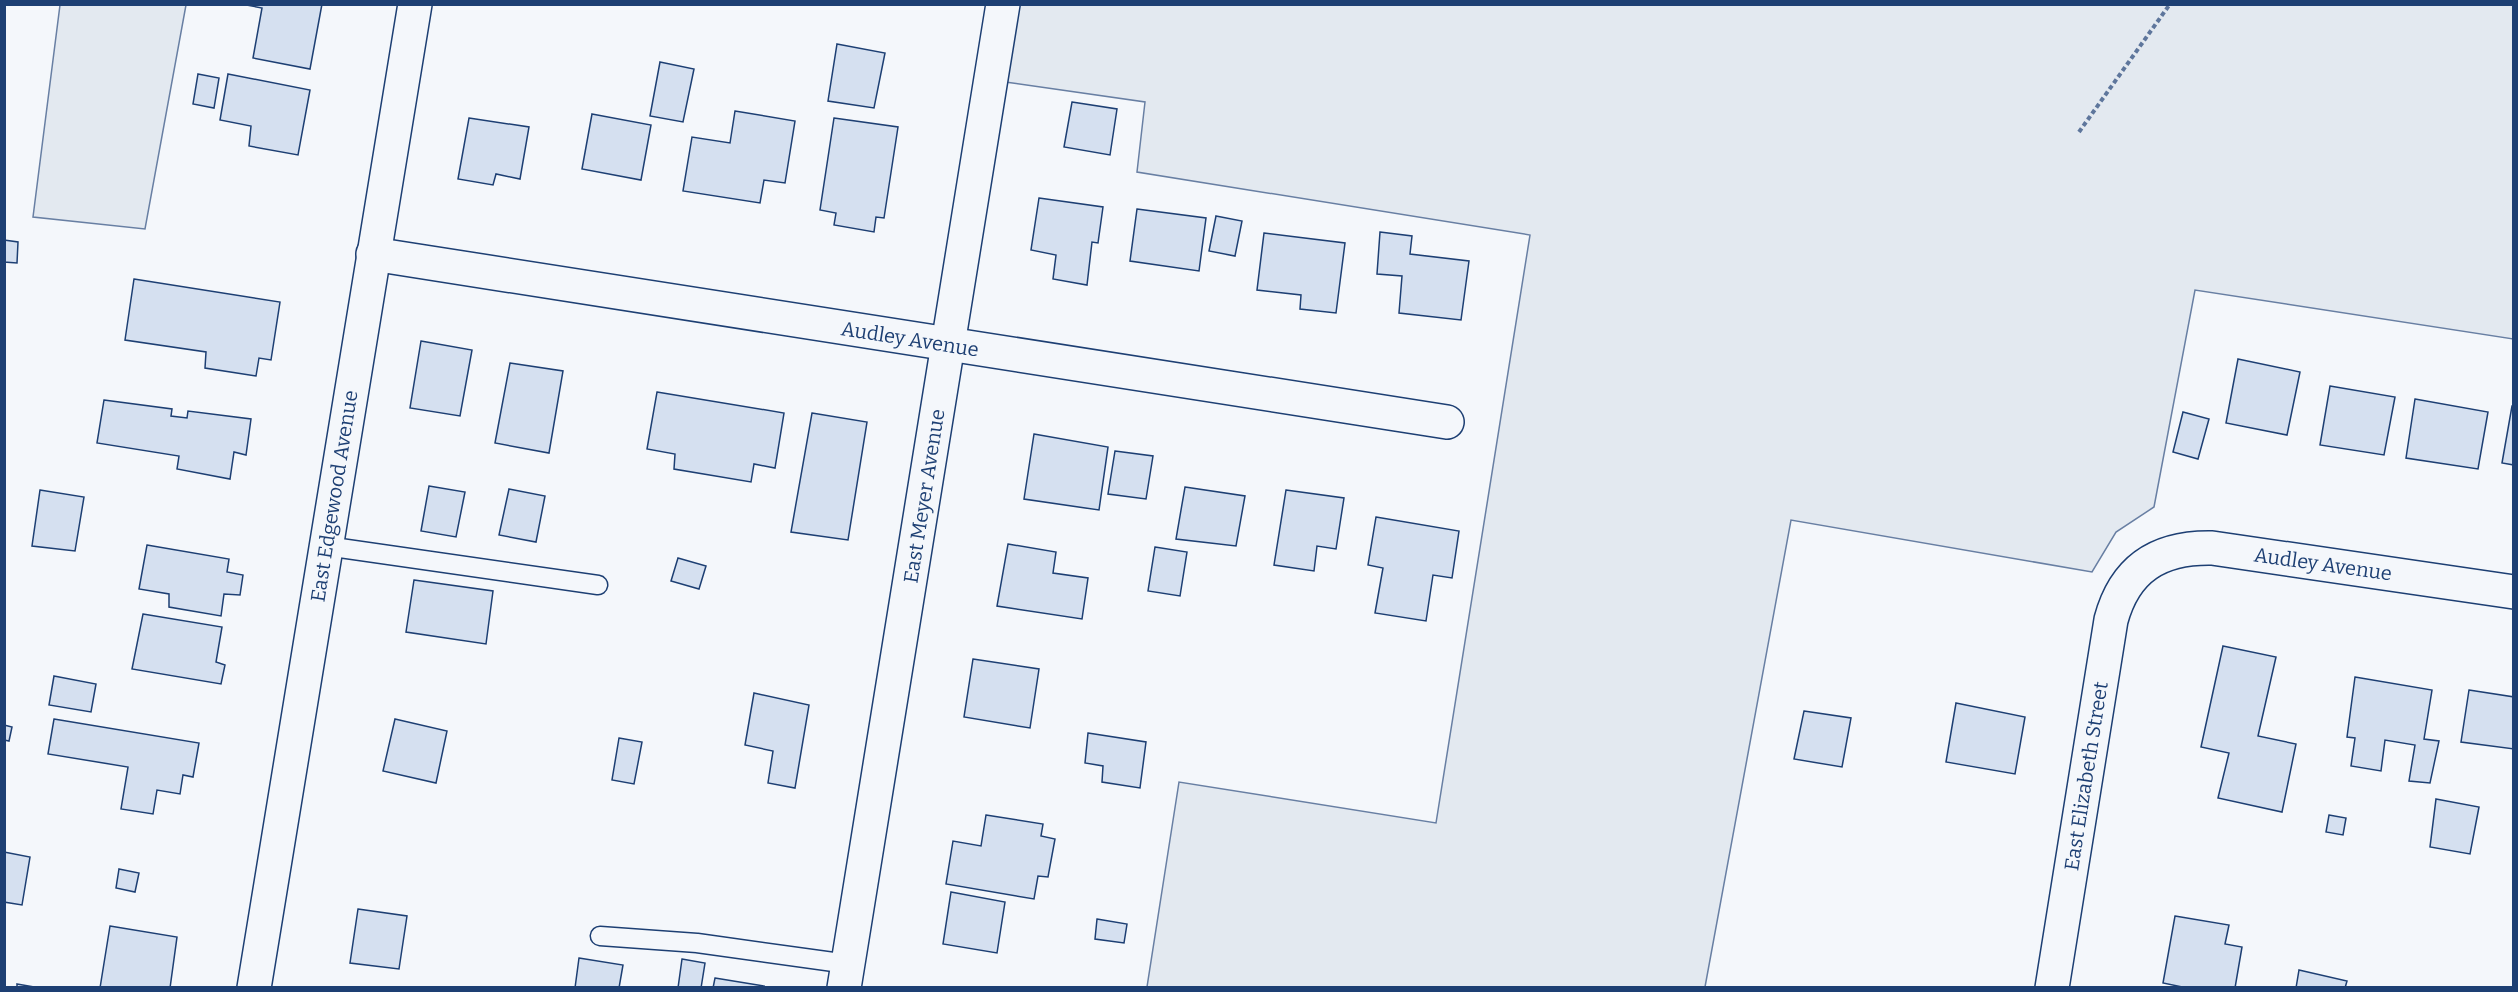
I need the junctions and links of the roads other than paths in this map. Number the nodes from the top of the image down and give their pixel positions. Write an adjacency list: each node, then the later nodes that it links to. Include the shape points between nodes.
1 (415, 4): 3 (street, East Edgewood Avenue)
2 (1004, 4): 4 (street, East Meyer Avenue)
3 (373, 254): 4 (street, Audley Avenue); 6 (street, East Edgewood Avenue)
4 (949, 345): 5 (street, Audley Avenue); 11 (street, East Meyer Avenue)
5 (1446, 422)
6 (326, 546): 8 (lane); 12 (street, East Edgewood Avenue)
7 (2137, 572): 9 (street, Audley Avenue, via 2166,553 2189,547 2212,548); 13 (street, East Elizabeth Street, via 2117,600 2111,621)
8 (598, 585)
9 (2514, 592)
10 (600, 936): 11 (lane, via 697,943)
11 (846, 976)
12 (254, 987)
13 (2052, 987)

